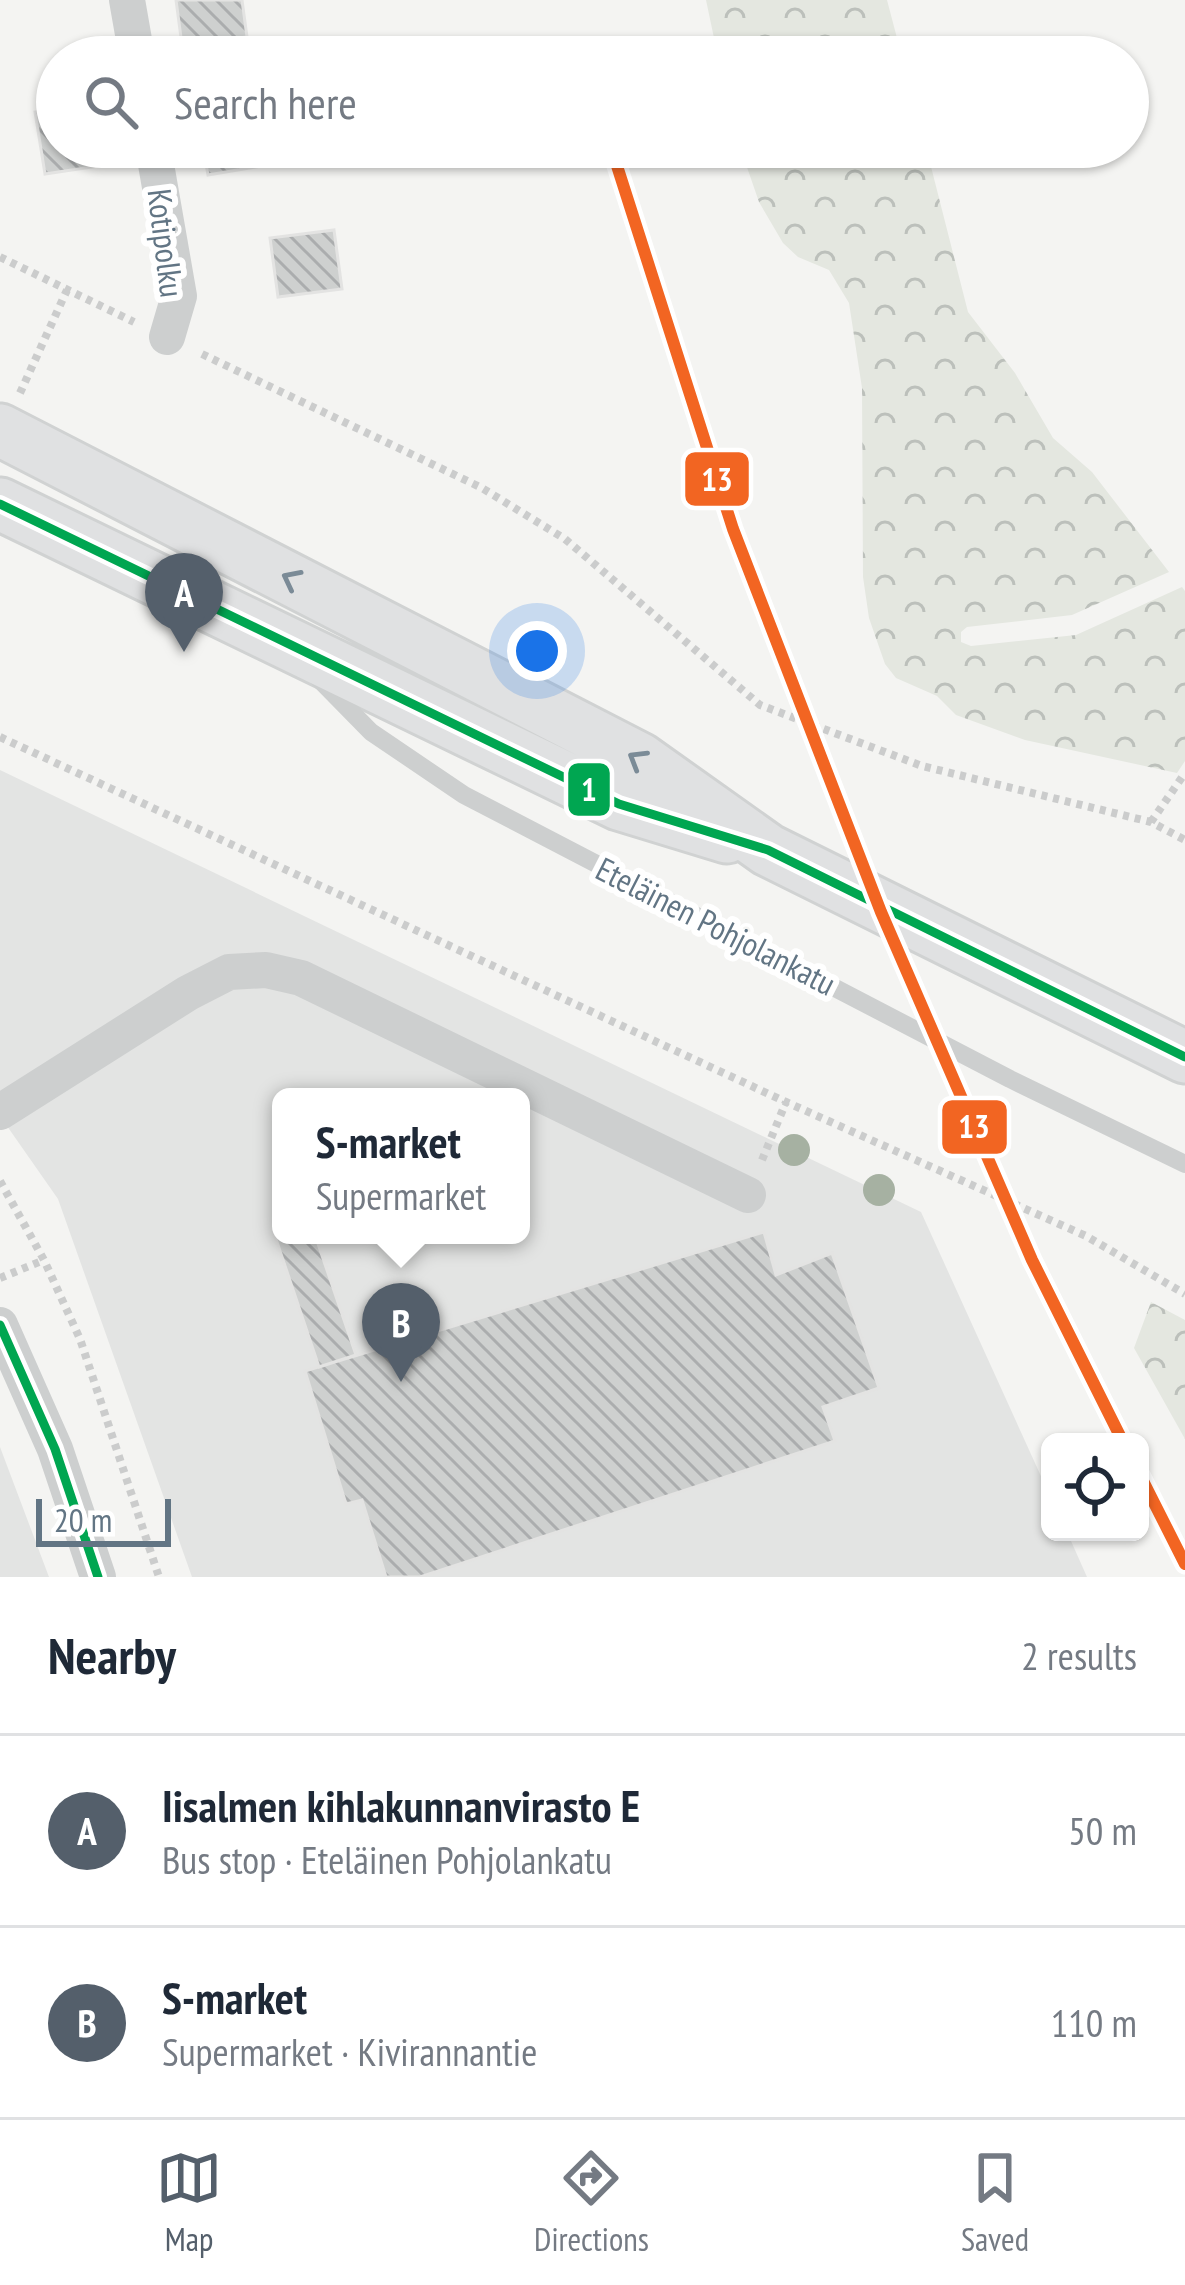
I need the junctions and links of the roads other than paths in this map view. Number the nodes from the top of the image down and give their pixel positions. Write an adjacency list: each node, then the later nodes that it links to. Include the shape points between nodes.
1 (127, 0): 2 (street)
2 (133, 36)
3 (157, 168): 4 (street, Kotipolku, via 179,296)
4 (167, 338)
5 (1, 430): 8 (main road, Eteläinen Pohjolankatu, one-way to 5, via 640,758)
6 (0, 504): 7 (main road, Eteläinen Pohjolankatu)
7 (282, 640): 8 (main road, Eteläinen Pohjolankatu, via 619,804); 13 (lane, Eteläinen Pohjolankatu, via 371,732 464,795)
8 (767, 850): 9 (main road, Eteläinen Pohjolankatu)
9 (1185, 1057)
10 (528, 1088): 12 (street, via 301,978 266,970 229,972 188,993)
11 (530, 1089): 14 (street)
12 (0, 1112)
13 (1185, 1164)
14 (748, 1195)
15 (0, 1325): 16 (street, via 55,1449)
16 (98, 1577)

